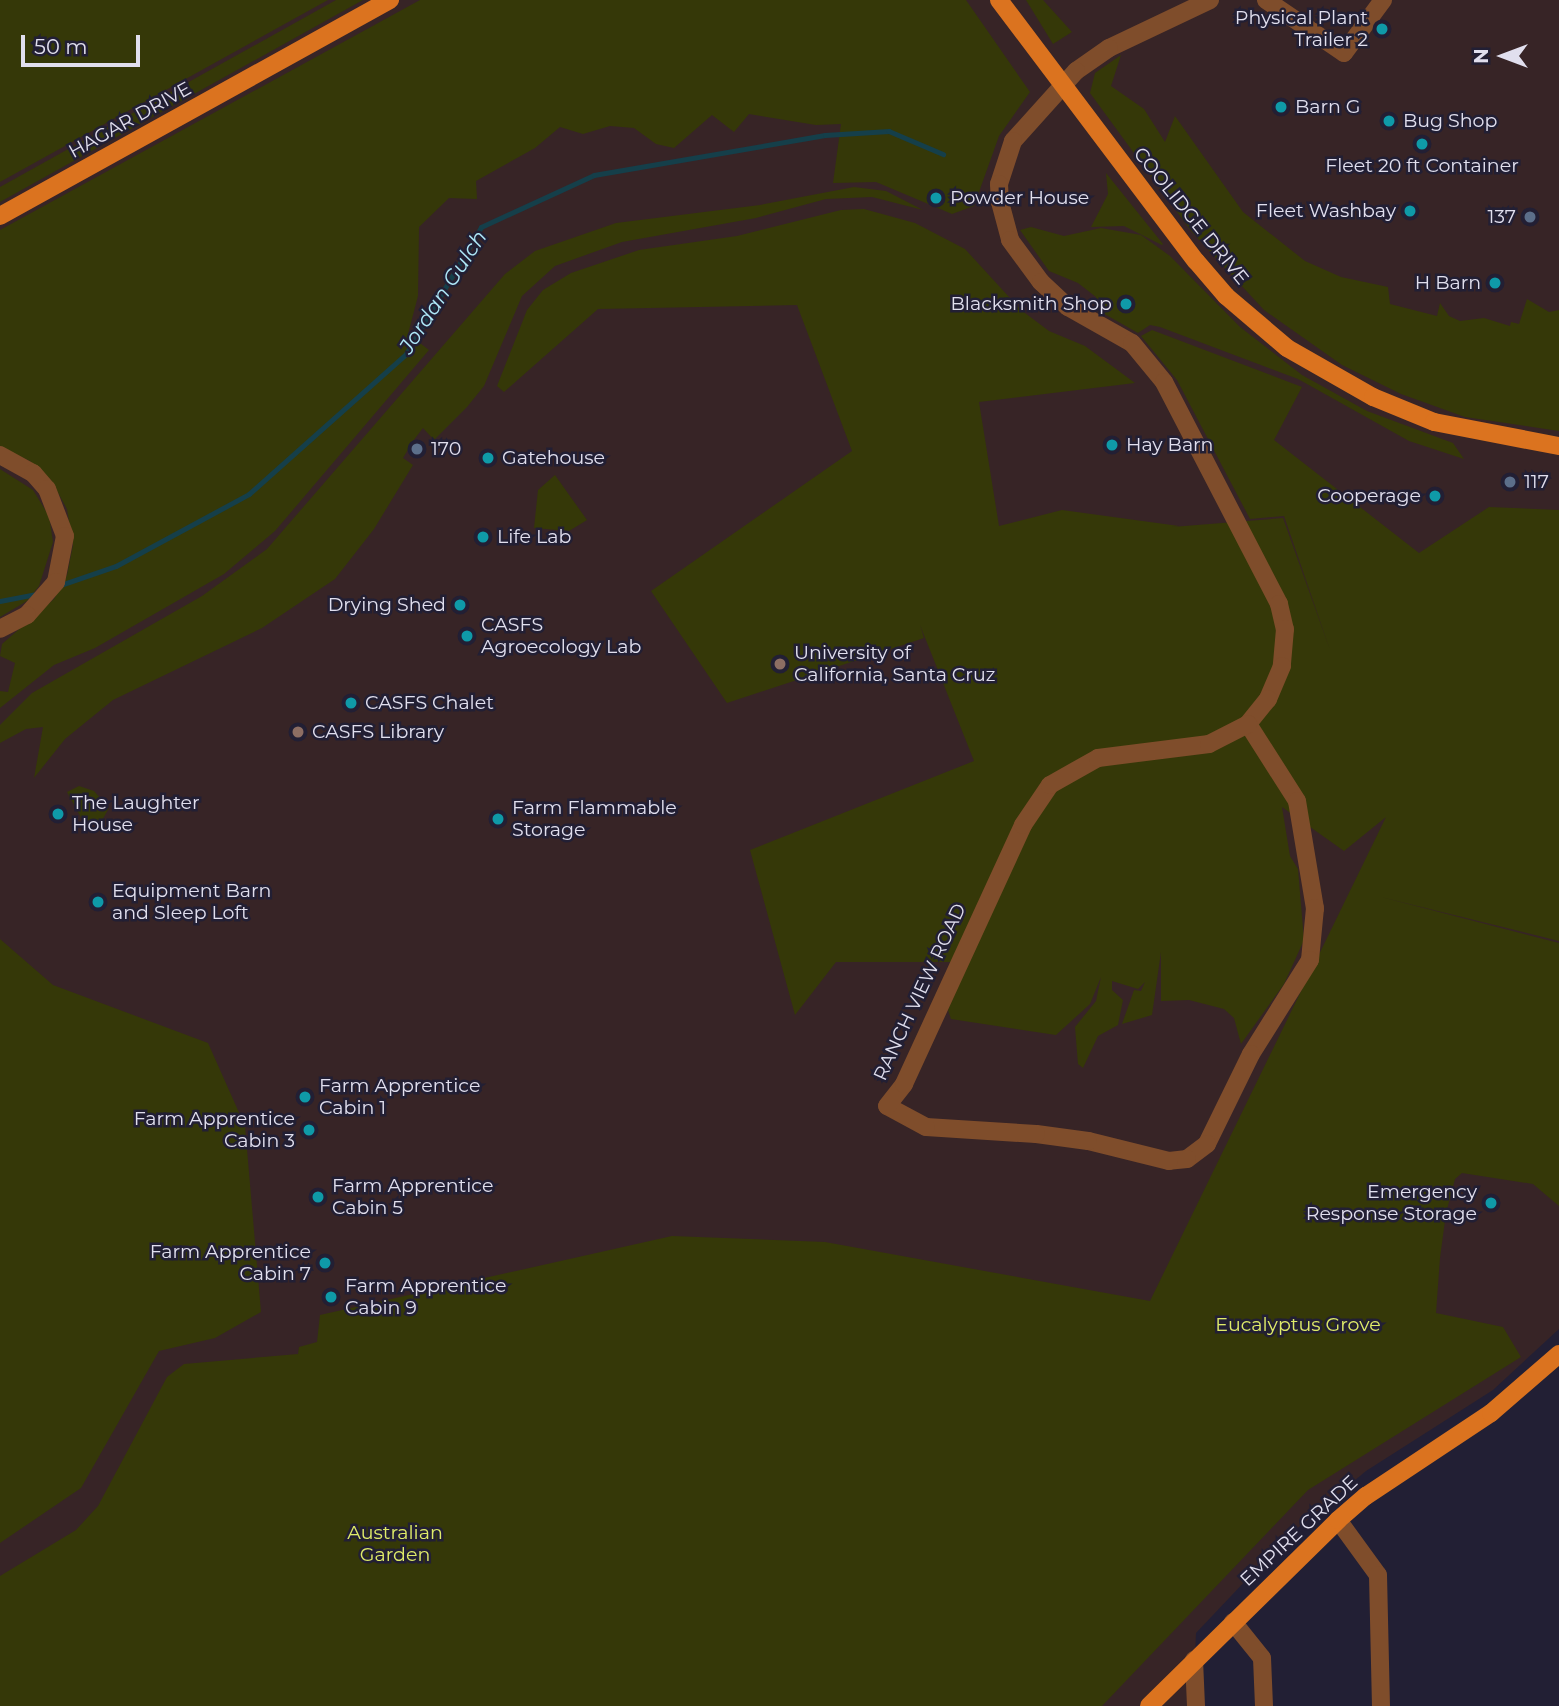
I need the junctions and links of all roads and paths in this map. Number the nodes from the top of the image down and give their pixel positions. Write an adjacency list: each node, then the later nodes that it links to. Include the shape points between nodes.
1 (390, 0): 7 (main road, HAGAR DRIVE)
2 (999, 0): 6 (main road, COOLIDGE DRIVE)
3 (1210, 0): 6 (street, RANCH VIEW ROAD, via 1109,48)
4 (1266, 0): 5 (street, via 1344,53)
5 (1383, 0)
6 (1063, 85): 8 (main road, COOLIDGE DRIVE, via 1196,261 1226,296 1287,348 1373,397 1434,422); 11 (street, RANCH VIEW ROAD, via 1013,141 999,184 1003,222 1025,263 1056,296 1132,343 1164,382 1279,604 1286,629 1282,666 1268,699)
7 (0, 216)
8 (1559, 446)
9 (0, 455): 10 (street, via 33,473 47,489 65,536 56,582 27,615)
10 (0, 629)
11 (1248, 724): 11 (street, RANCH VIEW ROAD, via 1297,801 1316,936 1310,960 1251,1054 1207,1144 1187,1159 1170,1161 1068,1138 926,1127 887,1106 904,1084 1023,825 1050,785 1098,758 1209,744)
12 (1559, 1353): 13 (main road, EMPIRE GRADE, via 1491,1413 1366,1496)
13 (1338, 1520): 14 (main road, EMPIRE GRADE); 19 (street, via 1378,1575)
14 (1233, 1622): 15 (main road, EMPIRE GRADE); 18 (street, via 1262,1658)
15 (1195, 1660): 16 (main road, EMPIRE GRADE); 17 (street)
16 (1149, 1706)
17 (1196, 1706)
18 (1265, 1706)
19 (1381, 1706)

